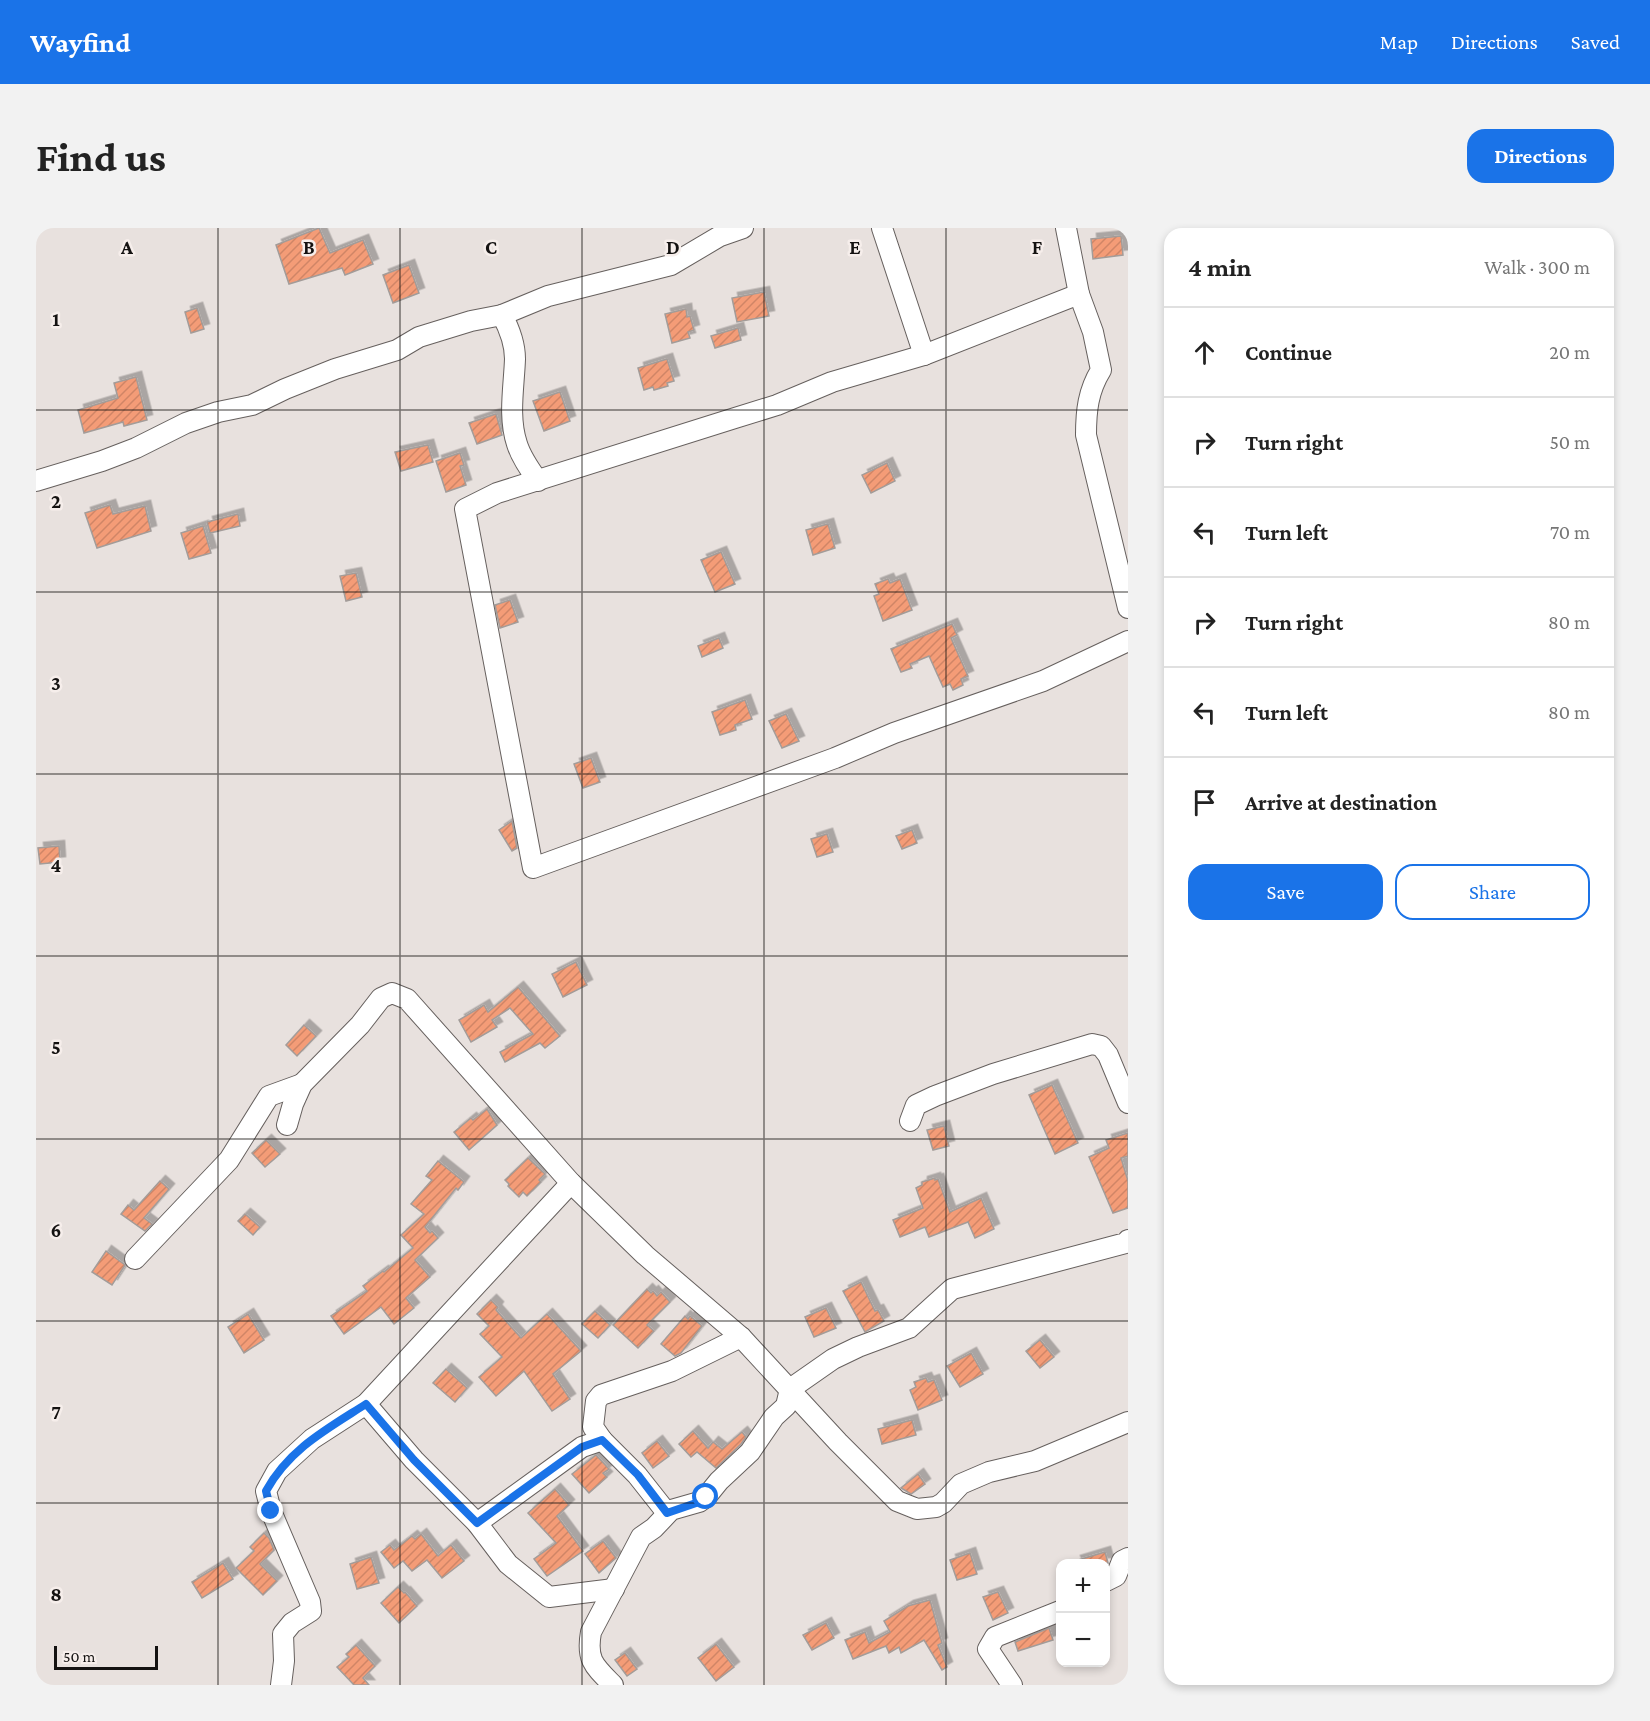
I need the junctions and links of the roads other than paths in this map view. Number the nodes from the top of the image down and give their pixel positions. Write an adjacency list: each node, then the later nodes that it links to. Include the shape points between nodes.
1 (743, 228): 4 (street)
2 (882, 228): 7 (street)
3 (1066, 228): 5 (street)
4 (718, 232): 6 (street, via 696,252 671,265 548,296)
5 (1079, 294): 7 (street); 10 (street, via 1101,370 1092,385 1086,435)
6 (502, 315): 8 (street, via 419,337 397,350 335,369 252,405 186,423 102,461); 9 (street, via 509,327 515,358 512,393 517,444)
7 (924, 355): 9 (street)
8 (36, 481)
9 (538, 481): 11 (street, via 496,493 465,509 533,868 1043,681)
10 (1128, 608)
11 (1128, 641)
12 (302, 1084): 15 (street); 16 (street, via 381,998 392,993 406,999); 18 (street, via 268,1096 229,1160)
13 (1128, 1103): 14 (street, via 1108,1055 1101,1046 1092,1044 934,1095 916,1106)
14 (910, 1121)
15 (287, 1125)
16 (571, 1183): 19 (street, via 645,1255); 21 (street)
17 (1128, 1240): 20 (street, via 952,1289 909,1328 832,1359)
18 (135, 1259)
19 (741, 1337): 20 (street); 23 (street, via 672,1371 601,1395 596,1401 593,1426)
20 (790, 1389): 22 (street, via 897,1501 917,1509 936,1507 961,1484 989,1472 1035,1461); 24 (street, via 786,1406 750,1452 706,1497)
21 (366, 1404): 25 (street, via 414,1460); 30 (street, via 312,1439 277,1471 266,1491 311,1611 283,1634)
22 (1128, 1422)
23 (602, 1440): 24 (street, via 638,1475); 25 (street, via 582,1447)
24 (667, 1513): 28 (street, via 641,1537)
25 (477, 1523): 28 (street, via 508,1564 549,1597)
26 (1128, 1558): 27 (street)
27 (1110, 1579)
28 (614, 1588): 31 (street, via 591,1632 588,1647 593,1664)
29 (1056, 1613): 32 (street, via 995,1637 988,1649)
30 (281, 1685)
31 (613, 1685)
32 (1012, 1685)

